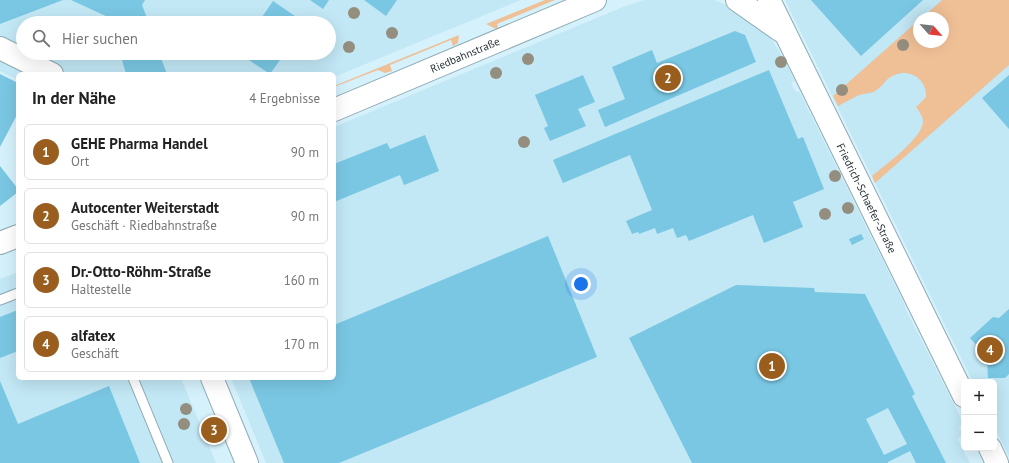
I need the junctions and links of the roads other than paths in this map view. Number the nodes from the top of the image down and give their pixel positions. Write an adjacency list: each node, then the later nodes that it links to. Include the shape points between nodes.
1 (595, 0): 9 (main road, Riedbahnstraße)
2 (737, 0): 4 (main road)
3 (769, 0): 4 (main road, Friedrich-Schaefer-Straße)
4 (785, 34): 16 (main road, Friedrich-Schaefer-Straße)
5 (0, 48): 6 (main road)
6 (16, 56)
7 (24, 60): 8 (main road)
8 (48, 72)
9 (336, 109)
10 (16, 237): 11 (main road)
11 (0, 243)
12 (16, 294): 13 (lane)
13 (0, 300)
14 (134, 380): 18 (lane)
15 (213, 380): 19 (main road)
16 (961, 390)
17 (991, 451): 20 (main road)
18 (168, 463)
19 (247, 463)
20 (997, 463)

